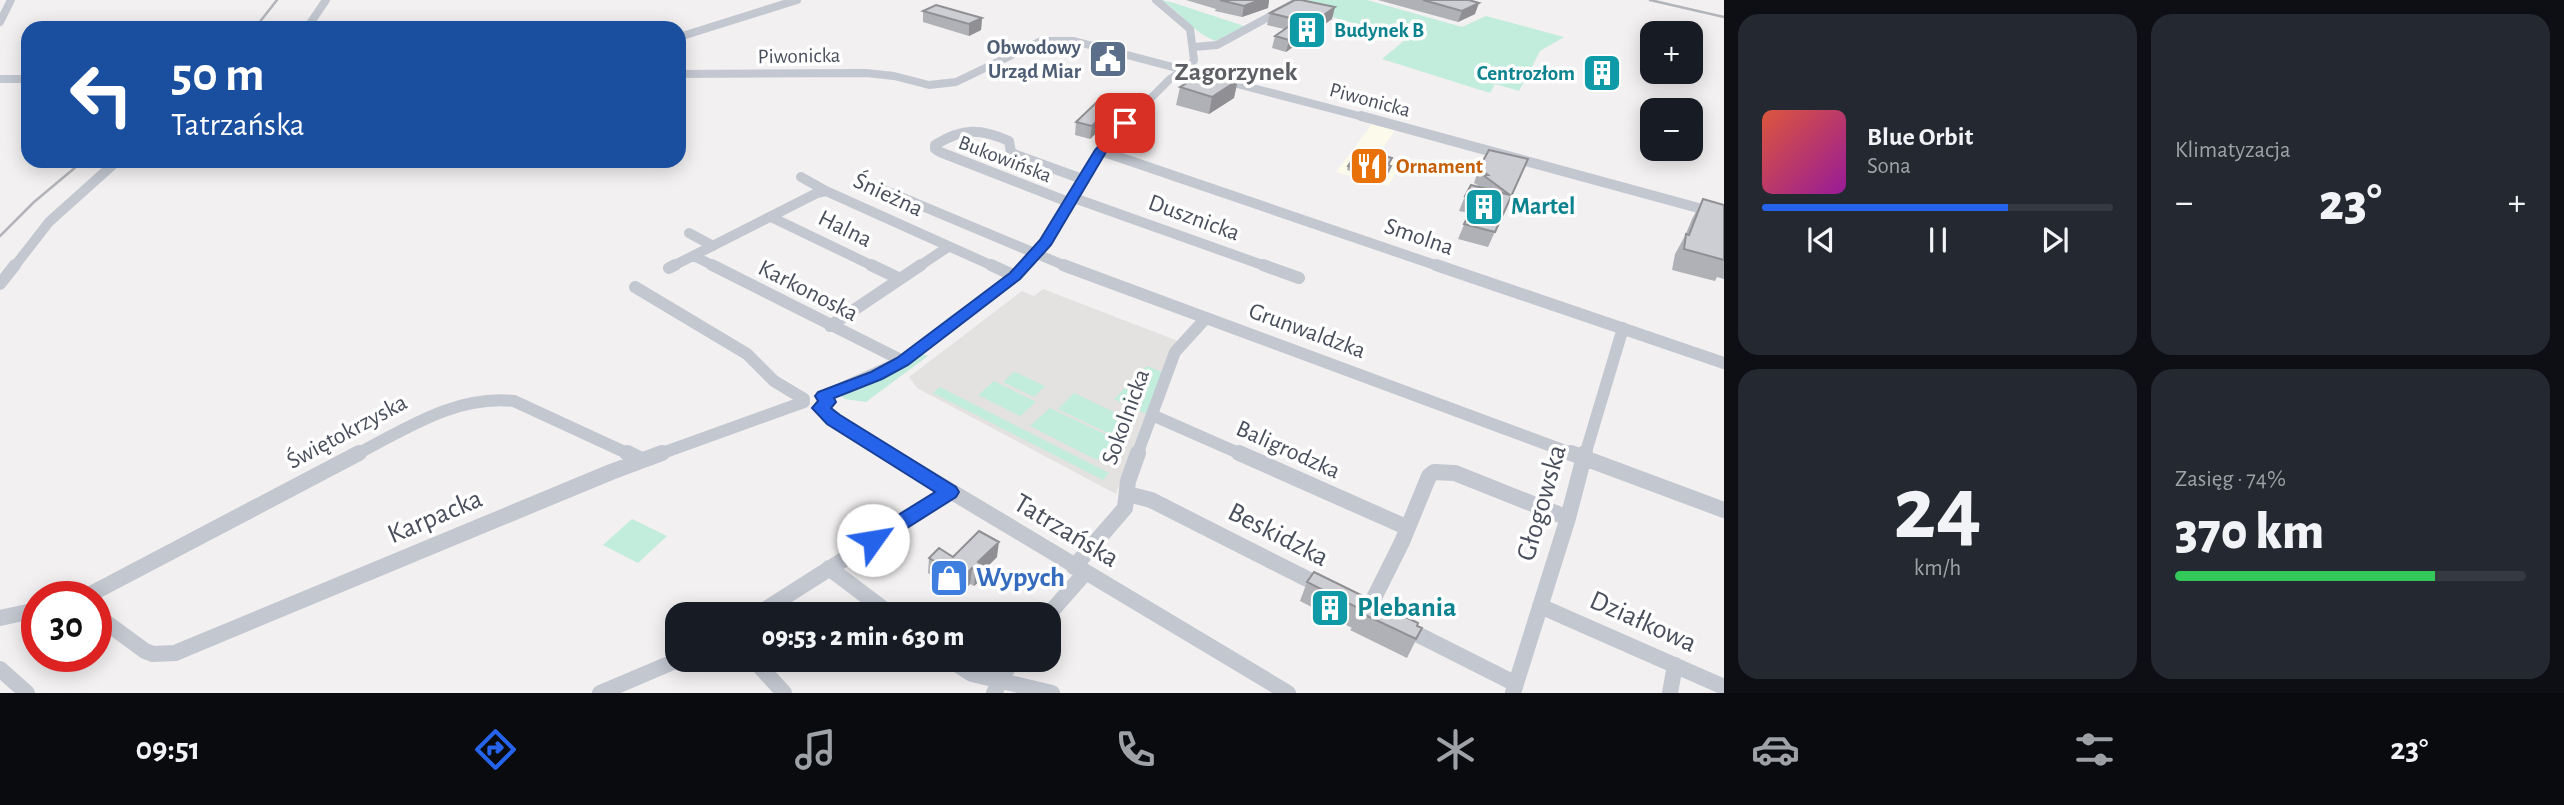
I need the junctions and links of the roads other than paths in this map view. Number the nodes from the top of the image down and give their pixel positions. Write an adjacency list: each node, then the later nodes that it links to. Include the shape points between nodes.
1 (11, 0): 7 (street)
2 (326, 0): 6 (street)
3 (797, 0): 8 (street)
4 (1156, 0): 9 (street, via 1187,25)
5 (1300, 0): 9 (street, via 1217,45)
6 (312, 21)
7 (0, 22)
8 (686, 35)
9 (1194, 47): 10 (street, via 1194,60)
10 (1186, 69): 11 (street, Piwonicka, via 1057,39 1041,41 942,85 866,73); 14 (street); 21 (street, Piwonicka)
11 (686, 74)
12 (0, 79): 13 (street)
13 (21, 79)
14 (1101, 150): 17 (street); 36 (street, Smolna)
15 (109, 168): 32 (street, via 49,222)
16 (801, 177): 19 (street)
17 (1085, 180): 20 (street); 20 (street, Bukowińska, via 1016,155 1009,141 974,128 935,145 940,152)
18 (877, 187): 26 (street, Grunwaldzka)
19 (826, 191): 22 (street, Śnieżna); 25 (street, Śnieżna)
20 (1073, 201): 26 (street); 30 (street, Dusznicka)
21 (1724, 215)
22 (771, 217): 24 (street, Śnieżna); 31 (street, Halna)
23 (689, 233): 24 (street)
24 (713, 246): 27 (street, Śnieżna)
25 (948, 247): 29 (street, Śnieżna); 31 (street)
26 (1036, 255): 29 (street); 34 (street, Grunwaldzka)
27 (694, 256): 28 (street, Śnieżna); 35 (street, Karkonoska)
28 (669, 268)
29 (1015, 276): 37 (street)
30 (1299, 278)
31 (900, 279): 35 (street)
32 (0, 284)
33 (635, 287): 39 (street, via 747,354 774,382)
34 (1206, 318): 41 (street, Sokolnicka, via 1175,352); 42 (street, Grunwaldzka)
35 (830, 326): 37 (street, Karkonoska)
36 (1623, 328): 38 (street, Smolna); 42 (street, Głogowska)
37 (903, 361): 40 (street)
38 (1724, 363)
39 (804, 401): 40 (street, Karpacka, via 811,394); 43 (street, Karpacka)
40 (822, 402): 44 (street, Tatrzańska, via 852,433)
41 (1152, 415): 45 (street, Sokolnicka, via 1128,481); 48 (street, Baligrodzka)
42 (1585, 458): 46 (street, Grunwaldzka); 47 (street, Głogowska)
43 (641, 460): 51 (street, Świętokrzyska, via 514,401 460,404); 59 (street, Karpacka, via 175,653 145,651)
44 (950, 492): 49 (street); 50 (street, Tatrzańska)
45 (1128, 494): 50 (street, Sokolnicka, via 1125,509); 52 (street, Beskidzka, via 1151,500)
46 (1724, 509)
47 (1568, 518): 48 (street, via 1455,473 1439,471 1429,476); 56 (street, Głogowska)
48 (1406, 527): 67 (street, via 1375,613)
49 (829, 568): 53 (street); 54 (street)
50 (1079, 570): 55 (street, Sokolnicka); 72 (street, Tatrzańska)
51 (112, 583)
52 (1331, 591)
53 (777, 602)
54 (874, 602)
55 (1057, 602)
56 (1540, 606): 60 (street, Działkowa); 67 (street, Głogowska)
57 (21, 613): 58 (street)
58 (0, 618)
59 (112, 627)
60 (1675, 665): 66 (street, Działkowa); 73 (street)
61 (665, 666): 68 (street)
62 (0, 669): 69 (street)
63 (765, 672): 70 (street)
64 (969, 672): 65 (street)
65 (997, 687): 71 (street)
66 (1724, 687)
67 (1514, 688)
68 (607, 692)
69 (27, 693)
70 (784, 693)
71 (1052, 693)
72 (1288, 693)
73 (1670, 693)

